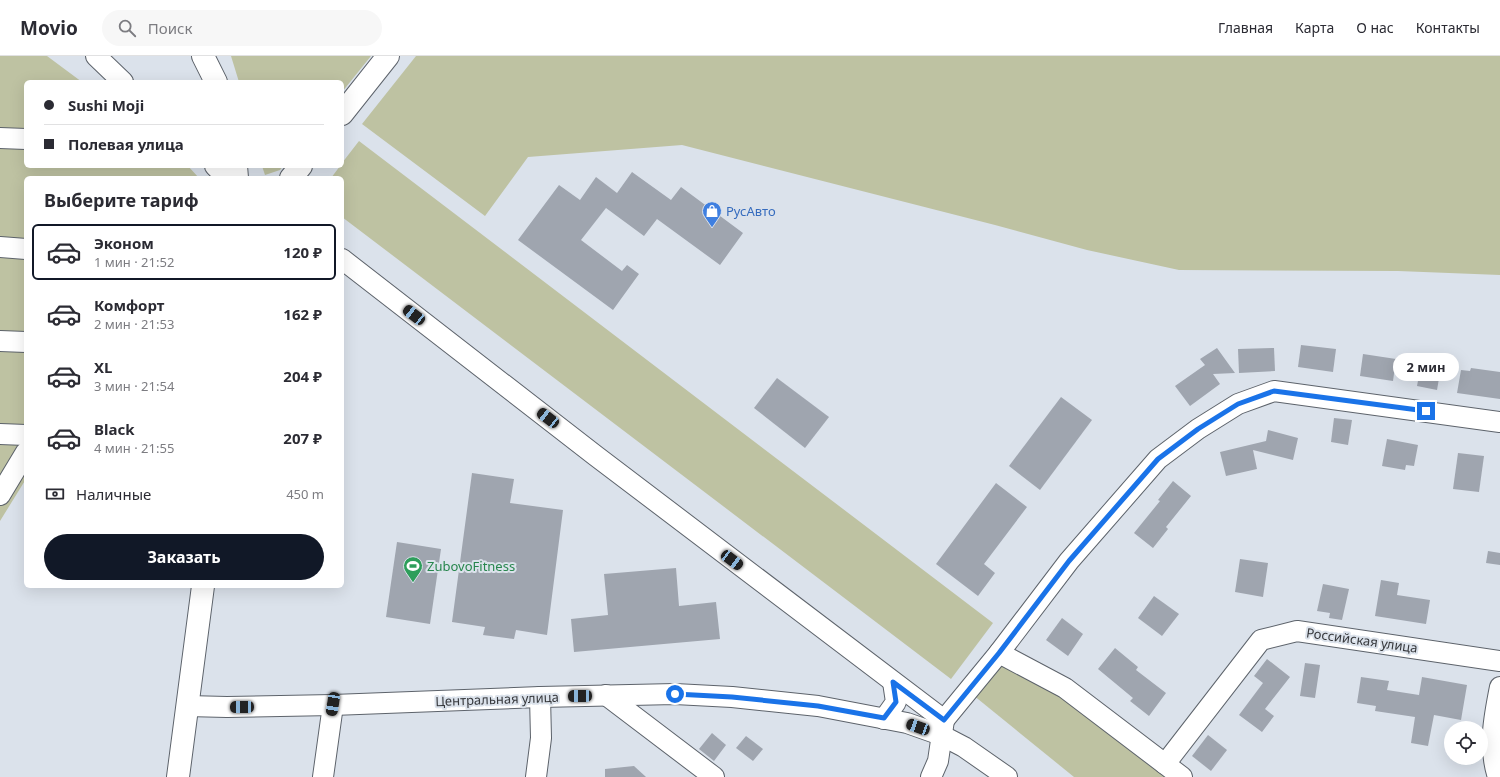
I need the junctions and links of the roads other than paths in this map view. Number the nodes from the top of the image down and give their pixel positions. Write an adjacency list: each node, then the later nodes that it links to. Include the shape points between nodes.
1 (96, 56): 3 (street)
2 (388, 56): 4 (main road)
3 (121, 80)
4 (344, 111)
5 (0, 138): 6 (street)
6 (24, 139)
7 (217, 168): 9 (street)
8 (299, 168): 10 (main road)
9 (225, 176)
10 (293, 176)
11 (0, 247): 12 (street)
12 (24, 249)
13 (344, 261): 24 (street)
14 (0, 341): 15 (street)
15 (24, 342)
16 (1500, 422): 22 (street, via 1274,391 1238,404 1198,429 1158,459 1069,561)
17 (0, 434): 18 (street)
18 (24, 435)
19 (24, 455): 20 (street)
20 (0, 495)
21 (204, 588): 29 (main road)
22 (999, 653): 31 (street); 32 (street, via 1065,688)
23 (1500, 661): 32 (street, Российская улица, via 1297,631 1261,640)
24 (893, 682): 30 (street, via 896,702); 31 (street)
25 (1500, 687): 40 (street, via 1492,748)
26 (606, 695): 27 (street, Центральная улица); 30 (street, Центральная улица, via 675,694 732,697 818,706); 36 (street)
27 (540, 696): 28 (street, Центральная улица); 35 (street, via 541,738)
28 (333, 704): 29 (street, Центральная улица); 34 (street)
29 (187, 706): 33 (main road)
30 (884, 718): 31 (street, Центральная улица)
31 (943, 728): 37 (street, via 938,761); 38 (street, Центральная улица, via 964,747)
32 (1165, 764): 39 (street)
33 (178, 777)
34 (322, 777)
35 (536, 777)
36 (714, 777)
37 (931, 777)
38 (1007, 777)
39 (1182, 777)
40 (1498, 777)

